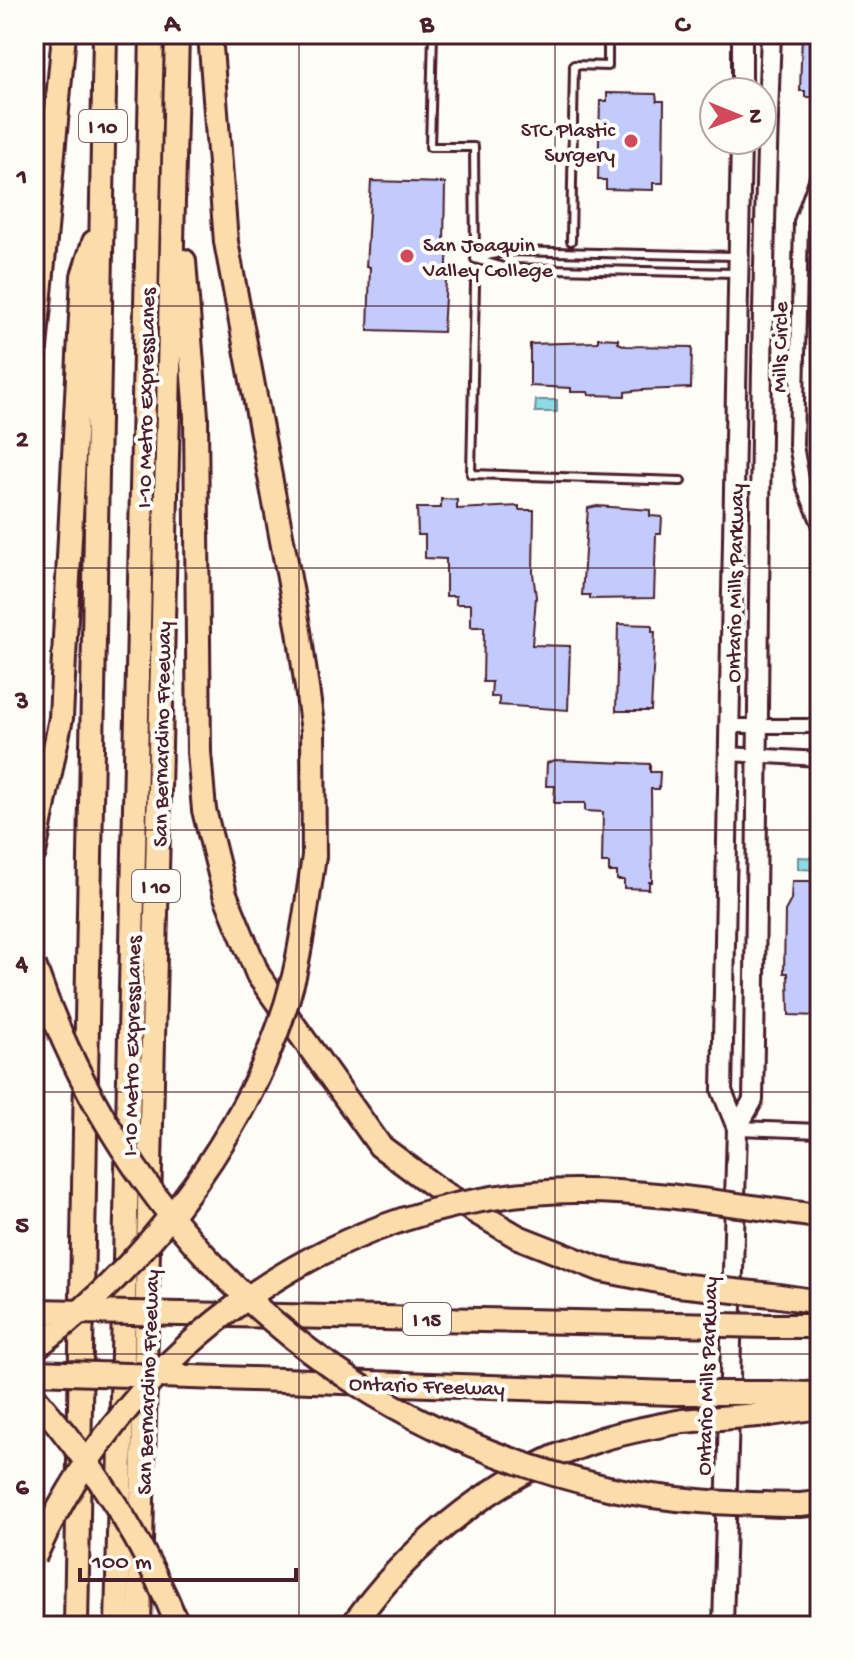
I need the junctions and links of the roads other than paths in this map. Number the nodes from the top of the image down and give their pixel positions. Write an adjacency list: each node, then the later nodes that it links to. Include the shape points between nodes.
1 (64, 34): 19 (highway)
2 (105, 34): 14 (highway, I 10)
3 (152, 34): 45 (highway, I-10 Metro ExpressLanes)
4 (177, 34): 11 (highway, San Bernardino Freeway / I 10)
5 (210, 34): 36 (highway, bridge, via 226,242 311,716 314,856 294,977 258,1078 195,1184 145,1249)
6 (433, 34): 16 (lane, via 430,147 474,147)
7 (608, 34): 15 (lane, via 608,66 574,65)
8 (742, 34): 10 (main road)
9 (771, 34): 23 (main road, Ontario Mills Parkway)
10 (742, 76)
11 (174, 145): 33 (highway, bridge, via 196,416 204,810 225,894 258,975 380,1146 442,1192 518,1237 602,1270); 46 (highway, San Bernardino Freeway / I 10)
12 (741, 156): 17 (main road, Ontario Mills Parkway)
13 (820, 169): 21 (street, Mills Circle, via 801,222 796,445 803,485)
14 (101, 218): 28 (highway, via 83,276 61,718); 44 (highway, I 10)
15 (571, 241)
16 (475, 259): 17 (lane, via 507,268); 17 (lane, via 508,251)
17 (739, 264): 22 (main road, Ontario Mills Parkway)
18 (475, 284): 20 (lane, via 471,474)
19 (34, 359)
20 (681, 481)
21 (820, 525)
22 (729, 726): 23 (street); 25 (main road, Ontario Mills Parkway)
23 (755, 726): 24 (street); 26 (main road, Ontario Mills Parkway)
24 (820, 726)
25 (728, 754): 26 (street); 30 (main road, Ontario Mills Parkway, via 722,1091)
26 (755, 756): 27 (street); 30 (main road, Ontario Mills Parkway, via 753,1100)
27 (820, 759)
28 (34, 853)
29 (34, 965): 42 (highway, bridge, via 72,1063 137,1174 220,1273 318,1359 428,1425 547,1472 670,1499)
30 (737, 1128): 31 (street); 49 (main road, Ontario Mills Parkway)
31 (820, 1131)
32 (815, 1216): 43 (highway, bridge, via 575,1191 446,1208 329,1250 268,1283 167,1363 87,1458)
33 (820, 1302)
34 (34, 1311): 35 (highway, I 15, bridge)
35 (820, 1326)
36 (34, 1349)
37 (34, 1372): 40 (highway, Ontario Freeway, bridge, via 673,1393)
38 (820, 1394): 40 (highway, Ontario Freeway)
39 (34, 1396): 47 (highway, bridge, via 113,1495)
40 (768, 1403): 41 (highway); 48 (highway, bridge, via 604,1438 507,1483 431,1538 393,1574)
41 (820, 1407)
42 (810, 1504)
43 (34, 1558)
44 (76, 1626)
45 (117, 1626)
46 (139, 1626)
47 (178, 1626)
48 (352, 1626)
49 (723, 1626)

